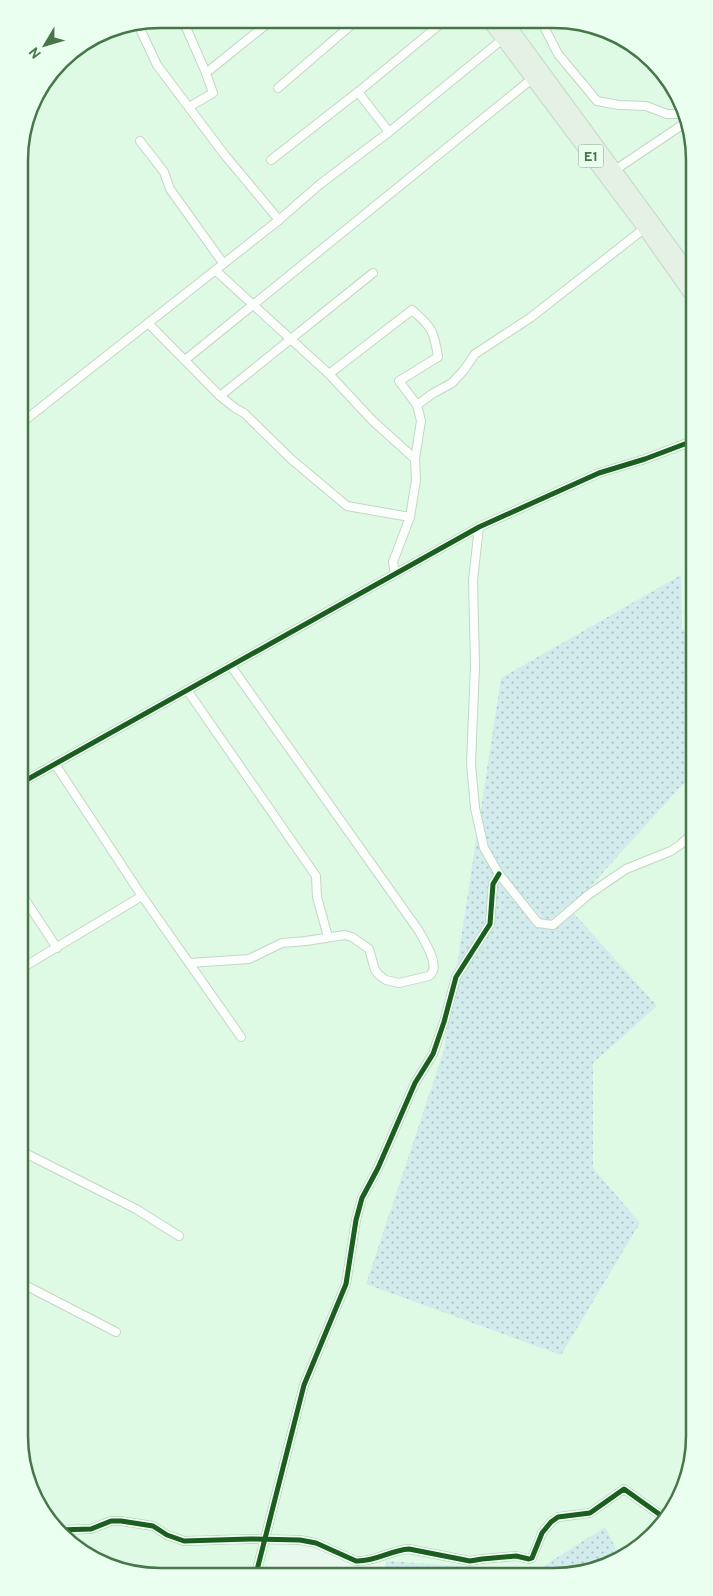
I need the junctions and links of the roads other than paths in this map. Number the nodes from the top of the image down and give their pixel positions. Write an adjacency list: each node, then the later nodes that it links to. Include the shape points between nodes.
1 (187, 28): 10 (street)
2 (263, 28): 10 (street)
3 (348, 28): 12 (street)
4 (434, 28): 13 (street)
5 (496, 28): 9 (highway, E1)
6 (510, 28): 20 (highway, E1)
7 (545, 28): 15 (street, via 558,54 597,101 646,106)
8 (141, 29): 14 (street, via 157,65)
9 (504, 38): 11 (highway, E1); 17 (street)
10 (206, 73): 14 (street, via 213,93)
11 (533, 78): 22 (highway, E1); 28 (street)
12 (278, 88)
13 (358, 92): 17 (street); 19 (street)
14 (189, 107): 21 (street)
15 (677, 114)
16 (681, 125): 20 (street)
17 (389, 132): 21 (street)
18 (140, 141): 23 (street)
19 (271, 160)
20 (615, 170): 24 (highway, E1)
21 (279, 220): 23 (street)
22 (645, 228): 27 (highway, E1); 34 (street, via 530,318 476,354 452,383)
23 (223, 263): 25 (street)
24 (686, 268)
25 (215, 270): 28 (street); 29 (street)
26 (373, 273): 30 (street)
27 (686, 286)
28 (253, 304): 30 (street); 31 (street)
29 (148, 323): 31 (street); 35 (street)
30 (291, 340): 32 (street); 33 (street)
31 (185, 360): 33 (street)
32 (328, 374): 34 (street, via 412,310 434,335 438,357 399,382); 37 (street)
33 (220, 396): 38 (street, via 244,413 347,506)
34 (417, 405): 37 (street, via 421,421)
35 (28, 418)
36 (686, 444): 39 (street, via 599,473)
37 (415, 459): 38 (street, via 416,480)
38 (410, 517): 40 (street, via 394,562)
39 (479, 527): 40 (street); 46 (street, via 473,580 475,666 471,764 474,808 484,848)
40 (395, 574): 41 (street)
41 (231, 666): 42 (street); 49 (street, via 419,931 434,969 429,976 394,982 375,970 366,946 345,935)
42 (187, 690): 43 (street); 49 (street, via 316,876 317,897)
43 (54, 764): 44 (street); 47 (street)
44 (28, 779)
45 (685, 840): 46 (street, via 671,851 626,869 553,925 538,923)
46 (499, 874): 60 (street, via 493,884 490,924 456,977 433,1054 415,1083 362,1198 346,1284 304,1385)
47 (142, 896): 50 (street); 51 (street)
48 (28, 904): 50 (street)
49 (328, 938): 51 (street, via 282,943 249,959)
50 (57, 948): 52 (street)
51 (190, 963): 53 (street)
52 (28, 965)
53 (241, 1036)
54 (28, 1155): 55 (street, via 136,1208)
55 (179, 1236)
56 (28, 1287): 57 (street)
57 (116, 1332)
58 (660, 1515): 60 (street, via 624,1489 584,1515 558,1517 542,1533 529,1559 516,1556 470,1561 409,1549 356,1561 300,1540)
59 (66, 1530): 60 (street, via 91,1529 111,1521 121,1521 153,1526 184,1541)
60 (264, 1540): 61 (street)
61 (258, 1568)

